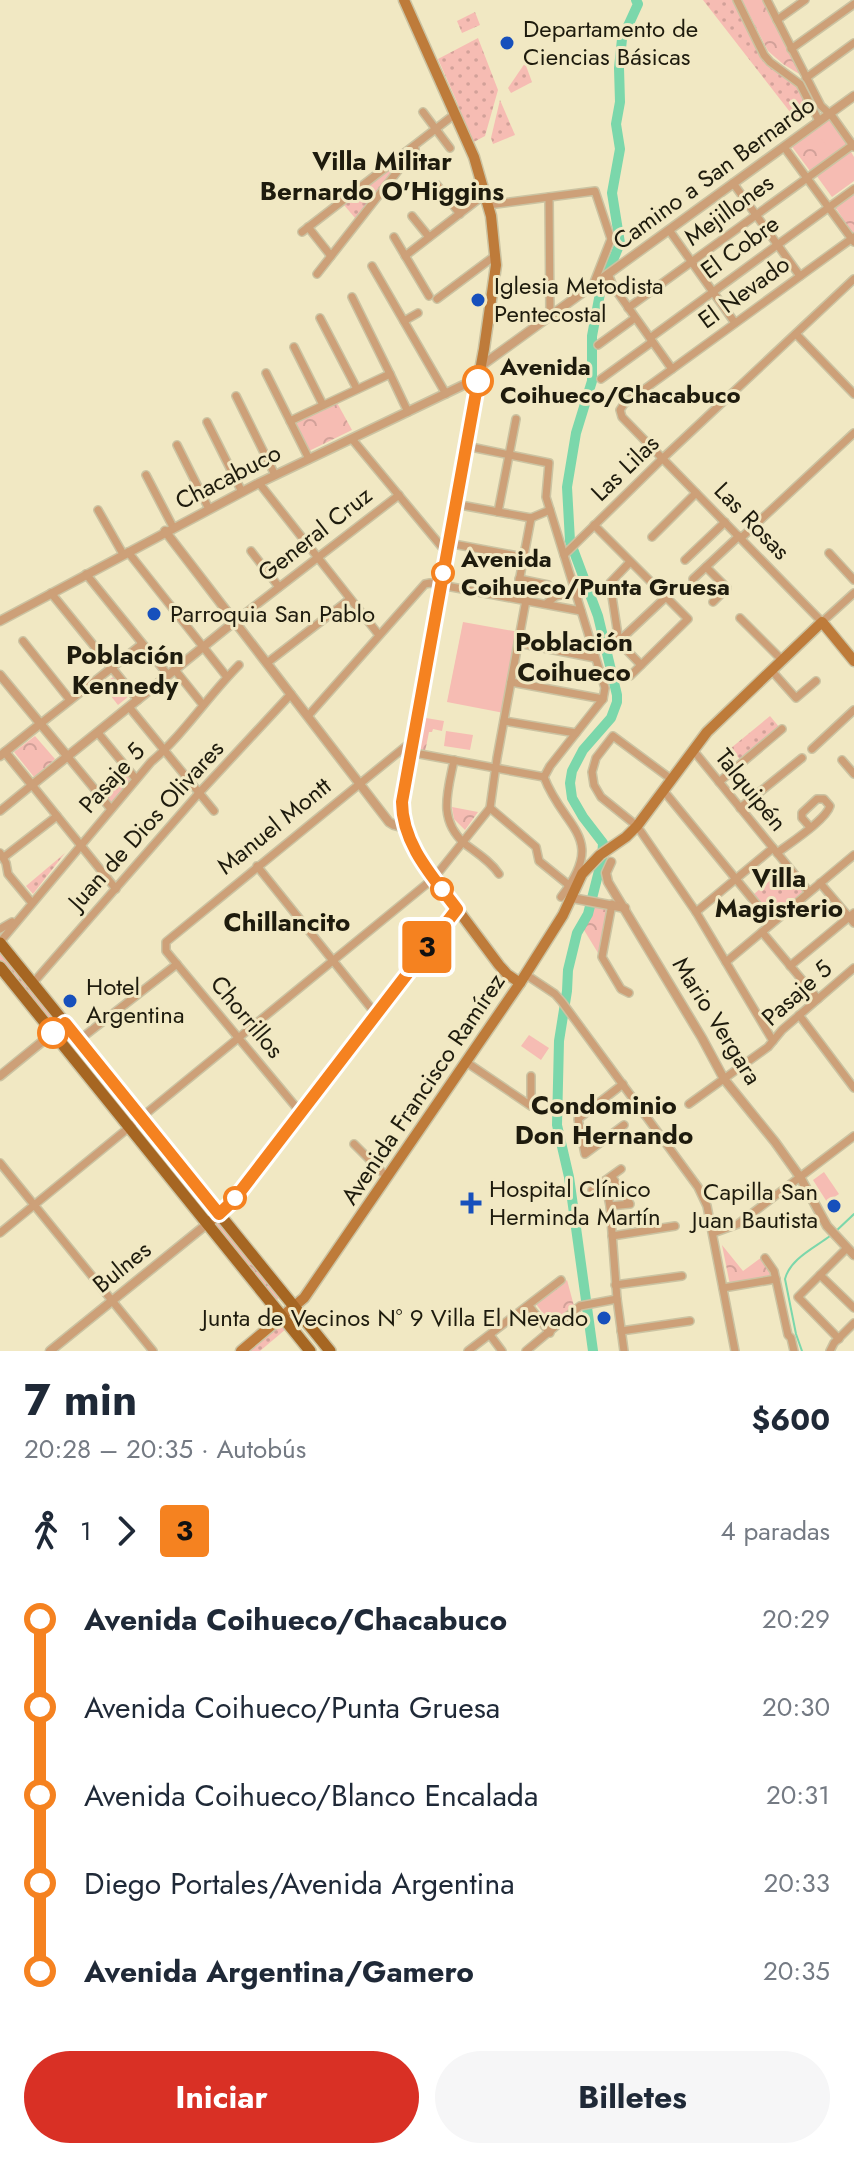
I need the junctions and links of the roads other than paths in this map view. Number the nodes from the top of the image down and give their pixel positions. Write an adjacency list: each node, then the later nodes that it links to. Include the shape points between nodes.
1 (404, 0): 12 (main road)
2 (737, 0): 14 (street, via 764,55 800,84)
3 (767, 0): 6 (street)
4 (805, 0): 6 (street)
5 (854, 4): 8 (street)
6 (777, 20): 8 (street)
7 (854, 43): 9 (street)
8 (791, 49): 9 (street)
9 (806, 78): 13 (street)
10 (854, 96): 13 (street, Camino a San Bernardo)
11 (423, 112): 15 (street)
12 (455, 114): 15 (street); 27 (main road)
13 (829, 114): 14 (street, Camino a San Bernardo); 17 (street)
14 (819, 121): 18 (street, Camino a San Bernardo)
15 (436, 129): 16 (street); 19 (street)
16 (423, 138): 22 (street); 26 (street)
17 (854, 145): 20 (street, Mejillones)
18 (784, 147): 20 (street); 21 (street, Camino a San Bernardo)
19 (450, 148)
20 (807, 178): 28 (street); 30 (street, Mejillones)
21 (733, 183): 30 (street); 32 (street, Camino a San Bernardo)
22 (362, 185): 26 (street); 38 (street, via 305,230)
23 (437, 185): 29 (street)
24 (854, 189): 28 (street, El Cobre)
25 (549, 197): 27 (street); 44 (street, via 595,191 611,239); 50 (street)
26 (374, 200): 38 (street)
27 (487, 201): 29 (street, via 480,198); 37 (main road)
28 (828, 208): 35 (street); 36 (street, El Cobre)
29 (460, 214): 34 (street)
30 (756, 215): 36 (street); 40 (street, Mejillones)
31 (412, 216): 34 (street)
32 (669, 230): 40 (street); 44 (street, Camino a San Bernardo)
33 (394, 237): 39 (street)
34 (429, 237): 39 (street)
35 (853, 239): 43 (street, El Nevado)
36 (778, 245): 43 (street); 46 (street, El Cobre)
37 (496, 255): 39 (street, via 433,298); 59 (main road)
38 (331, 256): 42 (street)
39 (405, 256)
40 (692, 262): 46 (street); 48 (street, Mejillones)
41 (372, 266): 53 (street)
42 (317, 274)
43 (800, 276): 54 (street, El Nevado)
44 (601, 279): 48 (street, via 613,286); 50 (street, Camino a San Bernardo)
45 (854, 279): 55 (street, Las Lilas)
46 (713, 292): 54 (street); 56 (street, El Cobre)
47 (352, 297): 62 (street)
48 (628, 308): 52 (street)
49 (418, 313): 53 (street)
50 (550, 316): 59 (street, Camino a San Bernardo)
51 (320, 318): 65 (street)
52 (635, 318): 56 (street); 57 (street)
53 (404, 321): 66 (street)
54 (735, 323): 60 (street, El Nevado)
55 (796, 334): 67 (street); 80 (street, Las Lilas)
56 (651, 340): 60 (street); 64 (street, El Cobre)
57 (598, 345)
58 (294, 347): 69 (street)
59 (481, 366): 63 (main road)
60 (672, 369): 70 (street, El Nevado)
61 (266, 373): 73 (street)
62 (390, 374): 65 (street); 71 (street)
63 (478, 378): 66 (street, Chacabuco); 78 (main road)
64 (601, 379)
65 (357, 389): 69 (street)
66 (446, 394): 71 (street, Chacabuco)
67 (854, 394)
68 (236, 396): 83 (street)
69 (323, 405): 73 (street)
70 (620, 410): 80 (street, Las Rosas)
71 (408, 412): 76 (street, Chacabuco)
72 (516, 419): 79 (street)
73 (290, 421): 81 (street)
74 (207, 422): 85 (street)
75 (854, 433): 98 (street)
76 (352, 439): 81 (street, Chacabuco); 87 (street)
77 (177, 445): 89 (street)
78 (466, 446): 79 (street); 88 (main road)
79 (509, 454): 91 (street, via 549,463 545,493); 92 (street)
80 (663, 458): 86 (street, Las Rosas); 95 (street, Las Lilas)
81 (309, 459): 83 (street, Chacabuco)
82 (146, 475): 96 (street)
83 (275, 475): 84 (street, Chacabuco)
84 (259, 483): 85 (street, Chacabuco); 104 (street)
85 (242, 492): 89 (street, Chacabuco)
86 (696, 493): 94 (street, Las Rosas); 97 (street)
87 (399, 495): 99 (street); 104 (street, General Cruz)
88 (455, 504): 92 (street); 99 (main road)
89 (209, 509): 96 (street, Chacabuco)
90 (98, 510): 102 (street)
91 (550, 510): 93 (street); 101 (street)
92 (498, 512): 93 (street)
93 (531, 518): 105 (street)
94 (725, 522): 98 (street, Las Rosas); 106 (street)
95 (594, 525): 101 (street, Las Lilas); 107 (street)
96 (169, 529): 102 (street, Chacabuco); 128 (street)
97 (652, 537)
98 (740, 537): 108 (street); 129 (street, Las Rosas)
99 (447, 547): 105 (street); 113 (main road)
100 (251, 551): 115 (street)
101 (566, 552): 116 (street)
102 (125, 553): 109 (street, Chacabuco); 135 (street)
103 (829, 553): 112 (street)
104 (318, 557): 115 (street, General Cruz); 121 (street)
105 (523, 557): 110 (street)
106 (685, 560)
107 (630, 562): 119 (street); 132 (street, via 610,583)
108 (706, 567): 111 (street); 123 (street, via 727,588)
109 (86, 574): 117 (street, Chacabuco); 134 (street)
110 (519, 579): 114 (street); 120 (street)
111 (693, 579)
112 (854, 580)
113 (440, 585): 120 (street); 130 (street, via 422,585); 163 (main road)
114 (548, 585)
115 (279, 587): 128 (street, General Cruz)
116 (575, 592): 124 (street); 125 (street)
117 (51, 593): 127 (street, Chacabuco); 142 (street)
118 (854, 593): 129 (street)
119 (666, 597): 132 (street); 141 (street, via 688,619)
120 (516, 598): 122 (street)
121 (350, 599): 130 (street); 139 (street)
122 (526, 600): 124 (street); 133 (street)
123 (713, 602)
124 (547, 603): 125 (street)
125 (581, 611): 136 (street)
126 (740, 618): 138 (street)
127 (0, 621)
128 (234, 622): 135 (street, General Cruz); 139 (street)
129 (822, 622): 137 (main road, Las Rosas); 138 (main road, Avenida Francisco Ramírez)
130 (379, 635): 157 (street)
131 (23, 641): 152 (street)
132 (619, 641): 141 (street)
133 (518, 643): 136 (street); 149 (street)
134 (142, 644): 142 (street); 144 (street)
135 (203, 647): 144 (street, General Cruz); 147 (street)
136 (595, 658): 151 (street, via 605,688)
137 (853, 659)
138 (782, 660): 143 (main road, Avenida Francisco Ramírez)
139 (267, 663): 150 (street)
140 (239, 665): 147 (street, Pasaje 5)
141 (641, 665): 146 (street)
142 (112, 668): 152 (street); 153 (street)
143 (771, 670): 148 (street, via 796,698); 165 (main road, Avenida Francisco Ramírez)
144 (171, 673): 153 (street, General Cruz); 154 (street)
145 (0, 675): 159 (street)
146 (630, 676)
147 (227, 677): 154 (street, Pasaje 5)
148 (816, 681)
149 (511, 682): 151 (street); 158 (street)
150 (291, 694): 157 (street); 181 (street, Juan de Dios Olivares)
151 (603, 699): 162 (street)
152 (70, 700): 159 (street)
153 (138, 700): 155 (street, General Cruz)
154 (203, 705): 167 (street, Pasaje 5)
155 (129, 707): 161 (street, General Cruz); 167 (street)
156 (854, 710): 164 (street)
157 (308, 716): 178 (street)
158 (504, 721): 162 (street); 172 (street)
159 (40, 724): 166 (street); 168 (street)
160 (782, 729): 177 (street)
161 (98, 733): 168 (street, General Cruz); 175 (street)
162 (576, 733): 174 (street)
163 (410, 747): 170 (street); 178 (street, Manuel Montt); 190 (main road, via 402,794)
164 (812, 749)
165 (693, 750): 176 (main road, Avenida Francisco Ramírez); 177 (street, Talquipén)
166 (2, 751): 179 (street)
167 (164, 751): 175 (street, Pasaje 5); 181 (street)
168 (68, 757): 179 (street, General Cruz); 184 (street)
169 (802, 758): 183 (street)
170 (454, 760): 172 (street); 191 (street, via 445,808)
171 (848, 762): 173 (street)
172 (496, 768): 174 (street); 182 (street)
173 (854, 774)
174 (544, 777): 204 (street, via 581,841 582,862)
175 (136, 779): 184 (street, Pasaje 5)
176 (671, 779): 180 (main road, Avenida Francisco Ramírez); 188 (street, via 613,736 596,758 592,772 601,797)
177 (719, 782): 183 (street, Talquipén)
178 (359, 784): 190 (street, via 389,822); 197 (street, Manuel Montt)
179 (32, 785): 185 (street); 187 (street)
180 (663, 790): 188 (main road, Avenida Francisco Ramírez); 200 (street)
181 (199, 793): 186 (street); 202 (street, Juan de Dios Olivares)
182 (490, 808): 191 (street); 204 (street, via 536,847 539,861)
183 (740, 808): 193 (street, Talquipén)
184 (111, 809): 192 (street, Pasaje 5)
185 (0, 811)
186 (214, 811)
187 (57, 816): 192 (street); 194 (street)
188 (637, 826): 204 (main road, Avenida Francisco Ramírez, via 588,867); 209 (street)
189 (810, 827): 193 (street)
190 (405, 828): 199 (main road)
191 (463, 841): 198 (street); 199 (street)
192 (80, 844): 202 (street); 205 (street, Pasaje 5)
193 (775, 851): 200 (street); 203 (street, Talquipén)
194 (2, 855): 205 (street, via 8,874)
195 (854, 855): 201 (street)
196 (611, 862): 208 (street, Mario Vergara, via 607,879)
197 (257, 866): 216 (street, Manuel Montt); 217 (street)
198 (499, 874)
199 (434, 878): 207 (main road); 217 (street)
200 (736, 879): 209 (street); 212 (street)
201 (820, 883): 203 (street); 210 (street)
202 (116, 889): 224 (street, Juan de Dios Olivares)
203 (809, 892): 212 (street)
204 (572, 894): 206 (street); 223 (main road, Avenida Francisco Ramírez)
205 (32, 903): 211 (street, Pasaje 5)
206 (612, 904): 208 (street); 225 (street, via 602,957)
207 (457, 909): 223 (main road, via 503,970); 227 (main road, Bulnes)
208 (625, 909): 239 (street, Mario Vergara)
209 (696, 912): 218 (street)
210 (852, 917): 220 (street, Pasaje 5)
211 (18, 919): 213 (street, Pasaje 5); 215 (street, Pasaje 5)
212 (772, 923): 214 (street)
213 (0, 929)
214 (762, 932): 218 (street); 220 (street)
215 (0, 942): 224 (main road)
216 (165, 944): 219 (street, Chorrillos)
217 (333, 961): 227 (street); 231 (street)
218 (726, 962): 233 (street)
219 (177, 964): 231 (street, Chorrillos); 232 (street)
220 (790, 966): 226 (street)
221 (0, 967): 230 (main road)
222 (854, 968): 226 (street, Pasaje 5)
223 (522, 978): 234 (main road, Avenida Francisco Ramírez); 240 (street, via 555,994)
224 (33, 983): 229 (main road)
225 (629, 993)
226 (818, 999): 228 (street, Pasaje 5)
227 (375, 1013): 243 (main road, Bulnes)
228 (799, 1015): 233 (street, Pasaje 5); 238 (street)
229 (65, 1023): 230 (street); 232 (main road)
230 (53, 1033): 236 (street); 246 (main road)
231 (239, 1038): 243 (street, Chorrillos); 244 (street)
232 (79, 1040): 244 (main road)
233 (773, 1041): 239 (street, Pasaje 5)
234 (466, 1062): 237 (street, via 531,1106); 253 (main road, Avenida Francisco Ramírez)
235 (854, 1070): 238 (street)
236 (0, 1076)
237 (531, 1076)
238 (845, 1077): 241 (street)
239 (724, 1079): 242 (street, Pasaje 5); 254 (street, Mario Vergara)
240 (623, 1084): 249 (street, via 578,1119); 263 (street, via 698,1187)
241 (854, 1088)
242 (689, 1104)
243 (301, 1113): 259 (main road, Bulnes)
244 (142, 1118): 246 (street); 259 (main road)
245 (624, 1125): 249 (street)
246 (130, 1127): 257 (street); 260 (main road)
247 (854, 1136): 254 (street)
248 (354, 1144): 253 (street)
249 (585, 1154): 250 (street)
250 (575, 1161)
251 (0, 1163): 257 (street)
252 (621, 1169): 255 (street)
253 (387, 1177): 276 (main road, Avenida Francisco Ramírez)
254 (800, 1177): 263 (street, via 738,1224); 265 (street, Mario Vergara, via 834,1235)
255 (609, 1179): 256 (street); 258 (street); 258 (street, via 630,1204)
256 (592, 1190)
257 (34, 1205): 262 (street); 274 (street)
258 (610, 1206): 264 (street)
259 (219, 1214): 260 (main road, Bulnes); 276 (main road)
260 (207, 1224): 274 (street, Bulnes); 278 (main road)
261 (675, 1226): 264 (street)
262 (0, 1233)
263 (713, 1233): 272 (street)
264 (612, 1236): 271 (street)
265 (851, 1251): 267 (street)
266 (765, 1258): 269 (street)
267 (820, 1275): 277 (street); 286 (street, via 798,1297)
268 (682, 1276): 271 (street)
269 (776, 1279): 272 (street); 298 (street)
270 (561, 1280): 275 (street)
271 (615, 1285): 273 (street)
272 (723, 1288): 297 (street)
273 (617, 1299): 282 (street); 284 (street, via 586,1305)
274 (112, 1301): 288 (street, Bulnes); 289 (street)
275 (529, 1306): 284 (street); 285 (street)
276 (295, 1307): 278 (main road, Avenida Francisco Ramírez); 281 (main road)
277 (854, 1308)
278 (282, 1318): 283 (main road); 290 (main road, Avenida Francisco Ramírez)
279 (690, 1321): 282 (street)
280 (854, 1323): 286 (street)
281 (310, 1327): 283 (main road, via 300,1325); 292 (main road)
282 (621, 1331): 296 (street)
283 (295, 1333): 291 (main road)
284 (550, 1333): 295 (street)
285 (490, 1335): 293 (street); 294 (street)
286 (839, 1339): 287 (street)
287 (830, 1350)
288 (50, 1351)
289 (153, 1351)
290 (241, 1351)
291 (310, 1351)
292 (330, 1351)
293 (468, 1351)
294 (502, 1351)
295 (526, 1351)
296 (624, 1351)
297 (735, 1351)
298 (794, 1351)

